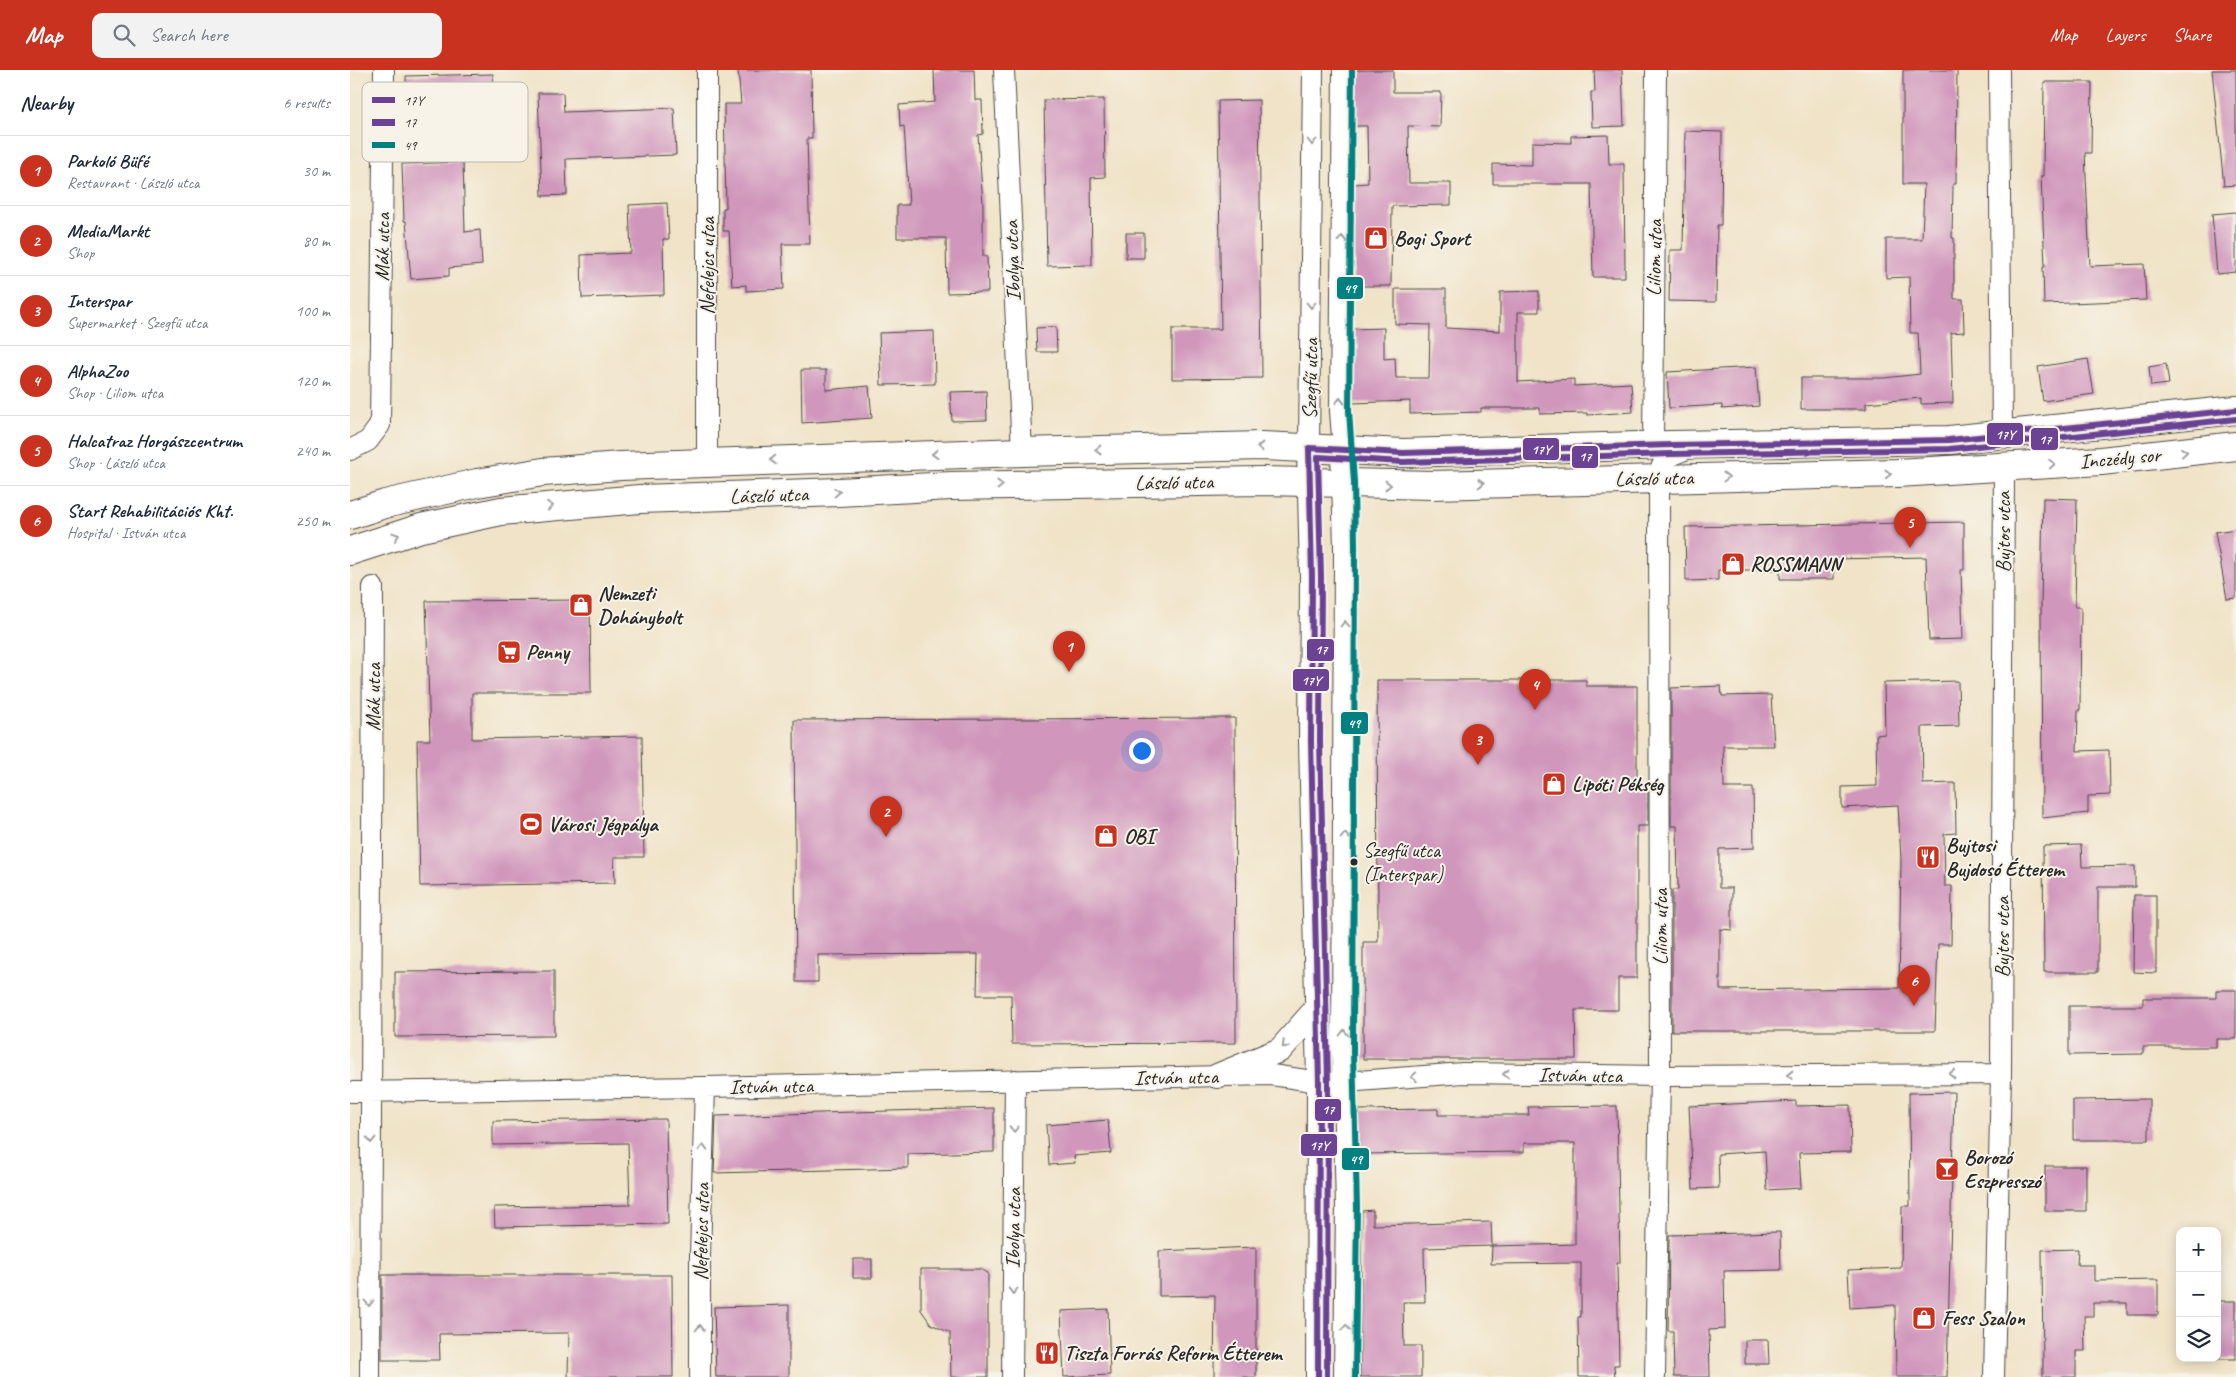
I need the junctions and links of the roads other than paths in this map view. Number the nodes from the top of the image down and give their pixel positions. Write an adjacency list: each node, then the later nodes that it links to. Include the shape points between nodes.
1 (707, 70): 17 (street, Nefelejcs utca)
2 (1004, 70): 16 (street, Ibolya utca)
3 (1313, 70): 13 (street, Szegfű utca, one-way to 13)
4 (1343, 70): 15 (street, Szegfű utca, one-way to 4, via 1340,411)
5 (1656, 70): 11 (street, Liliom utca)
6 (2000, 70): 9 (street)
7 (383, 162): 14 (street, Mák utca, via 380,425 368,441)
8 (2236, 410): 9 (main road, Inczédy sor)
9 (2002, 435): 10 (main road, László utca, via 1949,440)
10 (1702, 444): 11 (main road, László utca); 19 (street, via 1666,458)
11 (1653, 445): 15 (main road, László utca, via 1403,453)
12 (2236, 446): 18 (main road, Inczédy sor, one-way to 12)
13 (1309, 448): 15 (main road, László utca); 16 (main road, László utca, one-way to 16); 20 (street, Szegfű utca)
14 (350, 450)
15 (1343, 450): 21 (street, Szegfű utca)
16 (1022, 452): 17 (main road, László utca, one-way to 17)
17 (707, 462): 22 (main road, László utca, via 543,472 477,483)
18 (2004, 468): 19 (main road, László utca, one-way to 18); 26 (street, Bujtos utca)
19 (1659, 478): 21 (main road, László utca, one-way to 19); 28 (street, Liliom utca)
20 (1310, 481): 21 (main road, László utca); 23 (main road, László utca, one-way to 20, via 421,528 501,511 640,499 951,486); 25 (street, Szegfű utca, via 1311,750)
21 (1345, 483): 31 (street, Szegfű utca, one-way to 21)
22 (350, 515)
23 (350, 551)
24 (373, 587): 34 (street, Mák utca)
25 (1317, 1008): 27 (street, one-way to 27, via 1280,1050); 30 (street, Szegfű utca)
26 (2001, 1074): 28 (street, István utca, one-way to 28); 41 (street, Bujtos utca)
27 (1217, 1076): 29 (street, István utca); 30 (street, István utca, via 1272,1075)
28 (1660, 1076): 31 (street, István utca, one-way to 31, via 1462,1074); 40 (street, Liliom utca)
29 (1015, 1080): 32 (street, István utca); 37 (street, Ibolya utca, one-way to 37)
30 (1318, 1082): 31 (street, István utca); 38 (street, Szegfű utca)
31 (1345, 1082): 39 (street, Szegfű utca, one-way to 31, via 1348,1207)
32 (705, 1087): 34 (street, István utca); 36 (street, Nefelejcs utca, one-way to 32)
33 (350, 1092): 34 (street, István utca)
34 (372, 1092): 35 (street, Mák utca, one-way to 35)
35 (370, 1377)
36 (700, 1377)
37 (1012, 1377)
38 (1318, 1377)
39 (1346, 1377)
40 (1655, 1377)
41 (1994, 1377)

